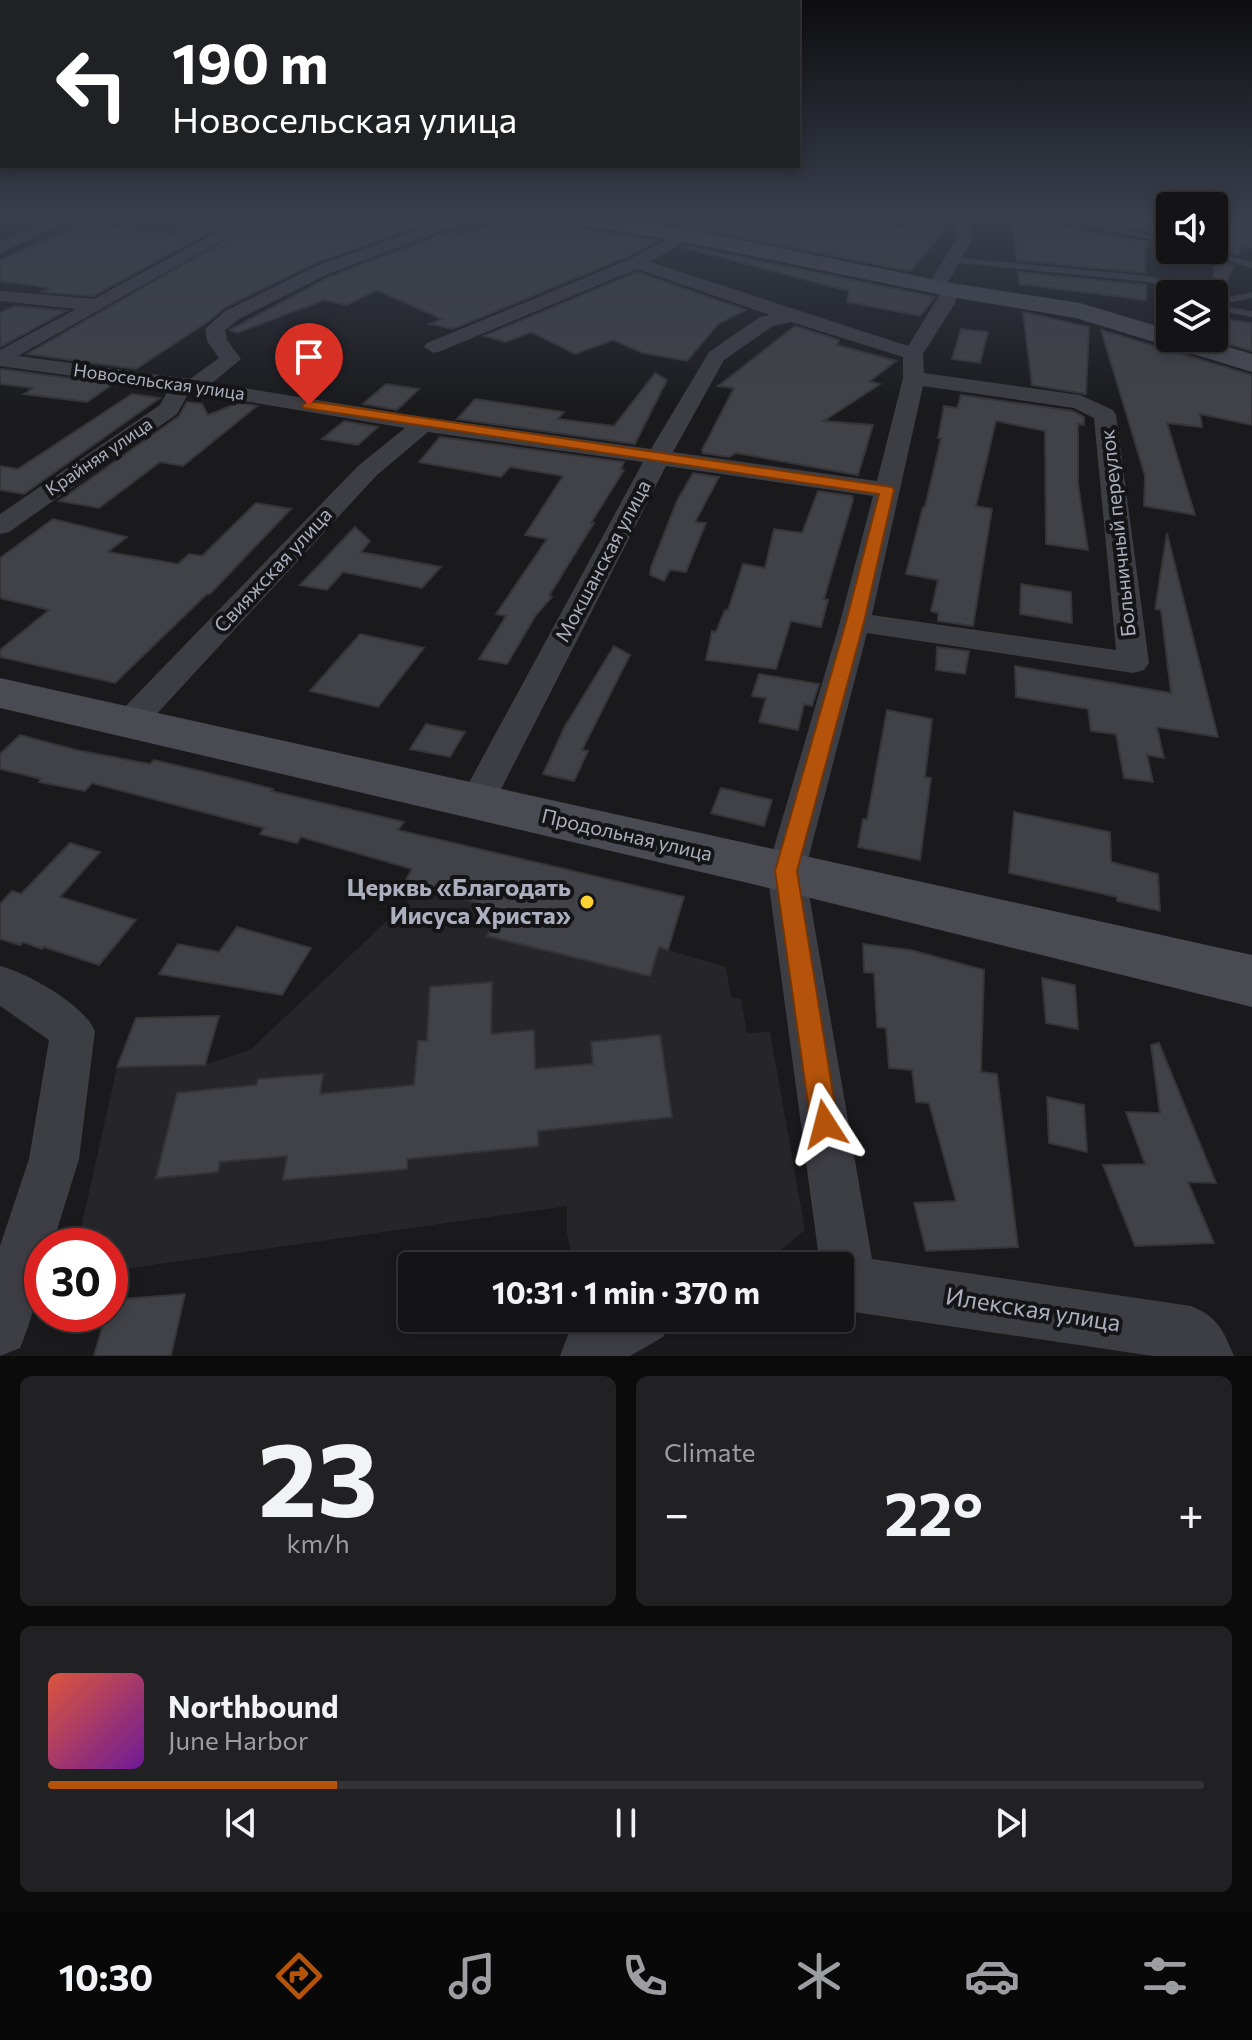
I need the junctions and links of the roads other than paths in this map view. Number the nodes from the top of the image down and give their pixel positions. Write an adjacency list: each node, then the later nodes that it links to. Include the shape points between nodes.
1 (140, 281): 10 (street)
2 (299, 281): 18 (street, Крайняя улица, via 215,329 231,359)
3 (592, 281): 14 (street)
4 (694, 281): 13 (street)
5 (946, 281): 17 (street, via 945,305)
6 (956, 281): 16 (street, via 1080,311)
7 (1252, 295): 9 (lane)
8 (0, 296): 10 (street)
9 (1228, 301)
10 (97, 305): 15 (street)
11 (1228, 308): 12 (lane)
12 (1252, 314)
13 (790, 317): 17 (street); 20 (street, Мокшанская улица, via 767,321 716,356)
14 (434, 347)
15 (0, 359): 18 (street, Новосельская улица)
16 (1252, 363)
17 (914, 366): 21 (street); 23 (street, Больничный переулок, via 1080,402 1105,415 1133,663)
18 (194, 386): 19 (street, Новосельская улица); 22 (street, Крайняя улица, via 178,392 169,409)
19 (423, 424): 20 (street, Новосельская улица); 25 (street, Свияжская улица, via 367,471)
20 (658, 457): 21 (street, Новосельская улица); 26 (street, Мокшанская улица)
21 (887, 490): 23 (street)
22 (0, 526)
23 (855, 622): 27 (street)
24 (0, 693): 25 (street, Продольная улица)
25 (129, 723): 26 (street, Продольная улица)
26 (477, 801): 27 (street, Продольная улица)
27 (786, 871): 28 (street, Продольная улица); 30 (street)
28 (1252, 981)
29 (0, 985): 32 (street, via 73,1031 54,1159)
30 (840, 1252)
31 (854, 1284): 35 (street, Илекская улица, via 1191,1334)
32 (0, 1328)
33 (618, 1332): 34 (street, via 591,1347)
34 (588, 1356)
35 (1206, 1356)

